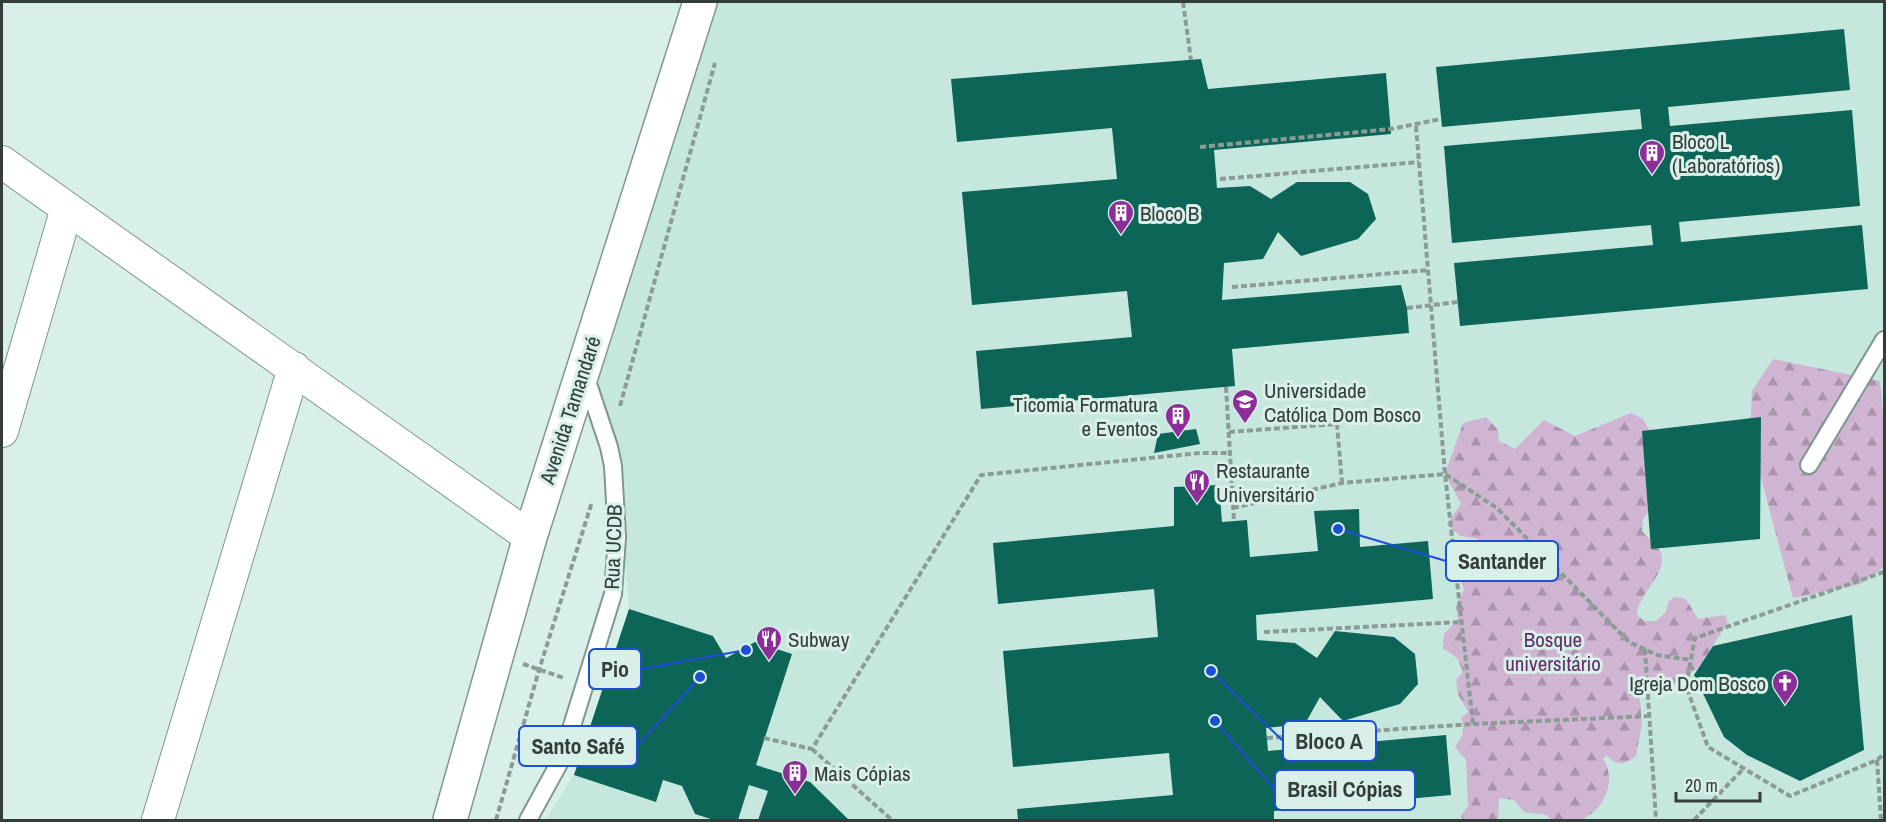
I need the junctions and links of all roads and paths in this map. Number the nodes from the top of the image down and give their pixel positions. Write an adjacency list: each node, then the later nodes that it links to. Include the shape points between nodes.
1 (700, 2): 18 (main road, Avenida Tamandaré)
2 (1183, 2): 3 (path)
3 (1191, 60)
4 (1441, 119): 5 (path)
5 (1416, 126): 6 (path); 8 (path)
6 (1200, 147)
7 (2, 162): 10 (street)
8 (1419, 162): 9 (path); 11 (path)
9 (1220, 179)
10 (67, 208): 17 (street); 20 (street)
11 (1429, 270): 12 (path); 14 (path)
12 (1232, 287)
13 (1458, 302): 14 (path)
14 (1433, 305): 15 (path); 24 (path)
15 (1407, 308)
16 (1884, 340): 23 (lane)
17 (294, 368): 28 (street); 44 (street)
18 (583, 370): 28 (main road, Avenida Tamandaré); 35 (lane, Rua UCDB, via 609,447 617,537 613,594)
19 (1226, 387): 21 (path)
20 (2, 431)
21 (1229, 432): 22 (path); 25 (path, via 1337,424)
22 (1230, 453): 26 (path); 40 (path, via 981,475)
23 (1809, 465)
24 (1445, 474): 25 (path); 30 (path); 32 (path, via 1497,508 1629,642)
25 (1341, 483): 26 (path)
26 (1233, 508): 27 (path)
27 (1234, 521)
28 (530, 537): 33 (main road, Avenida Tamandaré)
29 (1884, 572): 34 (path, via 1695,638)
30 (1462, 622): 31 (path); 37 (path)
31 (1264, 632)
32 (1645, 649): 34 (path); 36 (path)
33 (497, 655): 35 (path); 45 (main road, Avenida Tamandaré)
34 (1691, 660): 43 (path, via 1686,686 1708,747)
35 (585, 685): 46 (lane, Rua UCDB, via 562,758)
36 (1649, 716): 37 (path); 48 (path)
37 (1473, 724): 39 (path)
38 (764, 738): 40 (path)
39 (1267, 738)
40 (812, 749): 47 (path)
41 (1884, 754): 42 (path)
42 (1877, 760): 43 (path, via 1790,796); 50 (path)
43 (1744, 768): 49 (path)
44 (159, 820)
45 (450, 820)
46 (528, 820)
47 (892, 820)
48 (1656, 820)
49 (1694, 820)
50 (1881, 820)

